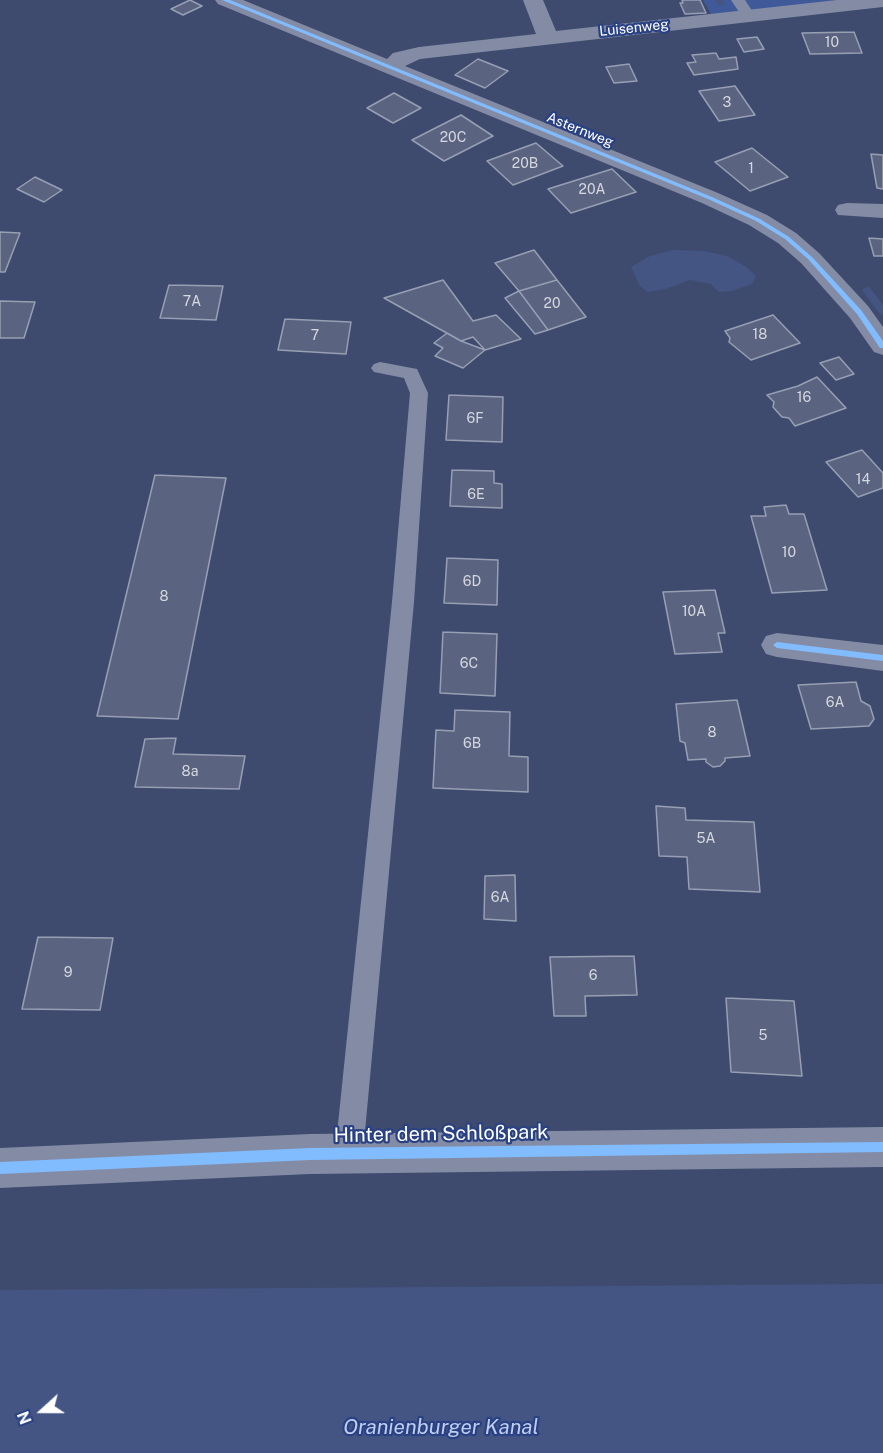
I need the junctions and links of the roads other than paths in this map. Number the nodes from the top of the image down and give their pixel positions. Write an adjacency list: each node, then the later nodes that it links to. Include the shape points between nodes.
1 (225, 0): 6 (street, Asternweg)
2 (533, 0): 5 (street)
3 (883, 1): 4 (street, Luisenweg)
4 (743, 8): 5 (street, Luisenweg)
5 (548, 37): 6 (street, Luisenweg, via 419,53 401,58)
6 (390, 67): 9 (street, Asternweg, via 758,220 810,258 859,312)
7 (847, 210): 8 (street)
8 (883, 211)
9 (883, 346)
10 (380, 368): 14 (lane, via 411,373 419,393 403,602)
11 (777, 645): 12 (street)
12 (883, 658)
13 (883, 1147): 14 (street, Hinter dem Schloßpark)
14 (349, 1153): 15 (street, Hinter dem Schloßpark)
15 (0, 1168)

